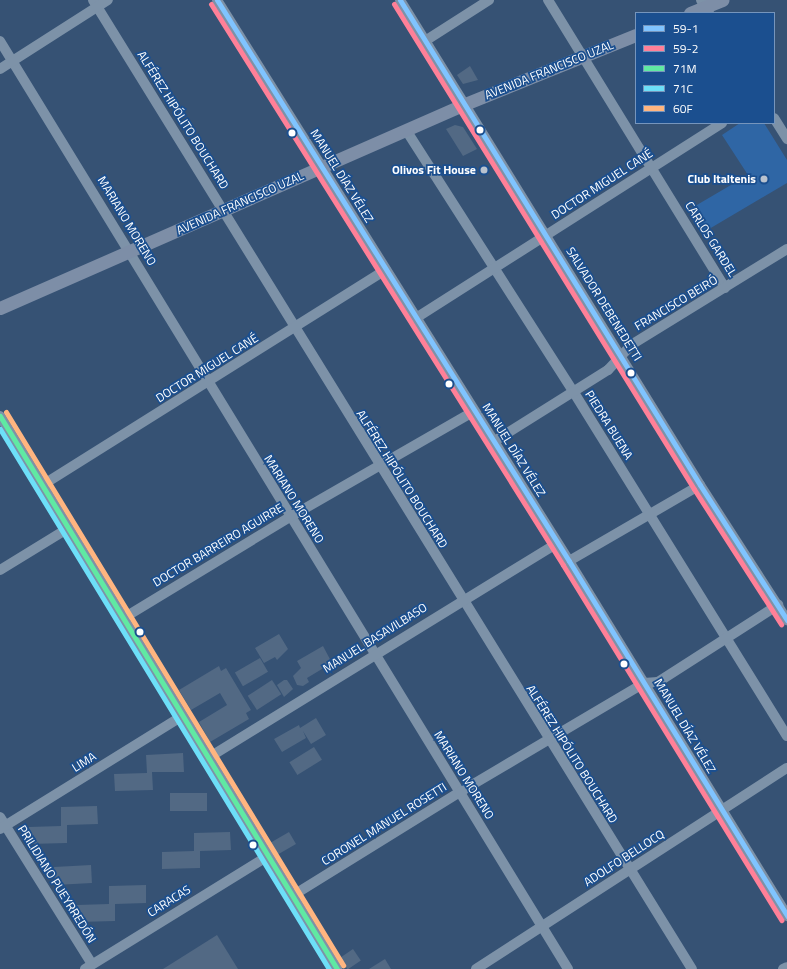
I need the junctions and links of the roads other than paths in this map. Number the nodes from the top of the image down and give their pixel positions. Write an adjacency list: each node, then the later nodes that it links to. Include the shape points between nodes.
1 (108, 0): 7 (street)
2 (219, 0): 21 (street, MANUEL DÍAZ VÉLEZ)
3 (400, 0): 12 (street, SALVADOR DEBENEDETTI)
4 (489, 0): 12 (street)
5 (548, 0): 13 (street, CARLOS GARDEL)
6 (722, 0): 8 (main road)
7 (95, 4): 14 (street); 23 (street, ALFÉREZ HIPÓLITO BOUCHARD)
8 (705, 7): 9 (main road)
9 (692, 12)
10 (635, 35): 13 (main road, AVENIDA FRANCISCO UZAL)
11 (0, 41): 14 (street, MARIANO MORENO)
12 (425, 41): 16 (street, SALVADOR DEBENEDETTI)
13 (584, 56): 16 (main road, AVENIDA FRANCISCO UZAL); 22 (street, CARLOS GARDEL)
14 (13, 61): 15 (street); 26 (street, MARIANO MORENO)
15 (0, 69)
16 (465, 104): 19 (main road, AVENIDA FRANCISCO UZAL); 24 (street, SALVADOR DEBENEDETTI)
17 (775, 120): 20 (street)
18 (720, 124): 22 (street, DOCTOR MIGUEL CANÉ)
19 (406, 130): 21 (main road, AVENIDA FRANCISCO UZAL); 27 (street, PIEDRA BUENA)
20 (787, 139)
21 (321, 167): 23 (main road, AVENIDA FRANCISCO UZAL); 28 (street, MANUEL DÍAZ VÉLEZ)
22 (652, 168): 24 (street, DOCTOR MIGUEL CANÉ); 29 (street, CARLOS GARDEL)
23 (224, 211): 26 (main road, AVENIDA FRANCISCO UZAL); 32 (street, ALFÉREZ HIPÓLITO BOUCHARD)
24 (546, 235): 27 (street, DOCTOR MIGUEL CANÉ); 33 (street, SALVADOR DEBENEDETTI)
25 (787, 249): 29 (street, FRANCISCO BEIRÓ)
26 (131, 251): 30 (main road, AVENIDA FRANCISCO UZAL); 34 (street, MARIANO MORENO)
27 (495, 268): 31 (street, DOCTOR MIGUEL CANÉ); 35 (street, PIEDRA BUENA)
28 (386, 270): 31 (street, MANUEL DÍAZ VÉLEZ); 32 (street, DOCTOR MIGUEL CANÉ)
29 (725, 288): 33 (street, FRANCISCO BEIRÓ, via 631,345)
30 (0, 308)
31 (416, 318): 36 (street, MANUEL DÍAZ VÉLEZ)
32 (294, 329): 34 (street, DOCTOR MIGUEL CANÉ); 39 (street, ALFÉREZ HIPÓLITO BOUCHARD)
33 (621, 356): 35 (street, via 608,370); 40 (street, SALVADOR DEBENEDETTI)
34 (207, 382): 41 (street, DOCTOR MIGUEL CANÉ); 43 (street, MARIANO MORENO)
35 (573, 391): 38 (street); 42 (street, PIEDRA BUENA)
36 (474, 411): 38 (street, MANUEL DÍAZ VÉLEZ); 39 (street, DOCTOR BARREIRO AGUIRRE)
37 (0, 416): 41 (street)
38 (493, 442): 45 (street, MANUEL DÍAZ VÉLEZ)
39 (379, 467): 43 (street, DOCTOR BARREIRO AGUIRRE); 48 (street, ALFÉREZ HIPÓLITO BOUCHARD)
40 (700, 485): 42 (street); 49 (street, SALVADOR DEBENEDETTI)
41 (41, 486): 44 (street)
42 (649, 515): 46 (street); 52 (street, PIEDRA BUENA)
43 (290, 517): 50 (street, DOCTOR BARREIRO AGUIRRE); 53 (street, MARIANO MORENO)
44 (67, 529): 47 (street); 50 (street)
45 (557, 543): 46 (street, MANUEL DÍAZ VÉLEZ); 48 (street, MANUEL BASAVILBASO)
46 (569, 561): 54 (street, MANUEL DÍAZ VÉLEZ)
47 (0, 570)
48 (462, 600): 53 (street, MANUEL BASAVILBASO); 57 (street, ALFÉREZ HIPÓLITO BOUCHARD)
49 (778, 605): 51 (street, SALVADOR DEBENEDETTI); 52 (street, CORONEL MANUEL ROSETTI)
50 (122, 619): 55 (street)
51 (787, 620)
52 (726, 638): 54 (street, CORONEL MANUEL ROSETTI, via 658,682); 56 (street, PIEDRA BUENA)
53 (374, 653): 58 (street, MANUEL BASAVILBASO); 60 (street, MARIANO MORENO)
54 (644, 683): 57 (street, CORONEL MANUEL ROSETTI); 61 (street, MANUEL DÍAZ VÉLEZ)
55 (182, 716): 58 (street); 63 (street, LIMA)
56 (787, 736)
57 (548, 740): 60 (street, CORONEL MANUEL ROSETTI); 65 (street, ALFÉREZ HIPÓLITO BOUCHARD)
58 (208, 758): 64 (street)
59 (787, 768): 61 (street, ADOLFO BELLOCQ)
60 (460, 792): 66 (street, CORONEL MANUEL ROSETTI); 68 (street, MARIANO MORENO)
61 (722, 811): 65 (street, ADOLFO BELLOCQ); 67 (street, MANUEL DÍAZ VÉLEZ)
62 (0, 817): 63 (street, PRILIDIANO PUEYRREDÓN)
63 (3, 828): 69 (street, PRILIDIANO PUEYRREDÓN)
64 (268, 856): 66 (street); 69 (street, CARACAS)
65 (629, 870): 68 (street, ADOLFO BELLOCQ); 74 (street, ALFÉREZ HIPÓLITO BOUCHARD)
66 (292, 896): 71 (street)
67 (787, 916)
68 (542, 926): 72 (street, ADOLFO BELLOCQ); 73 (street, MARIANO MORENO)
69 (88, 967)
70 (787, 967): 75 (street)
71 (337, 969)
72 (476, 969)
73 (568, 969)
74 (692, 969)
75 (783, 969)

